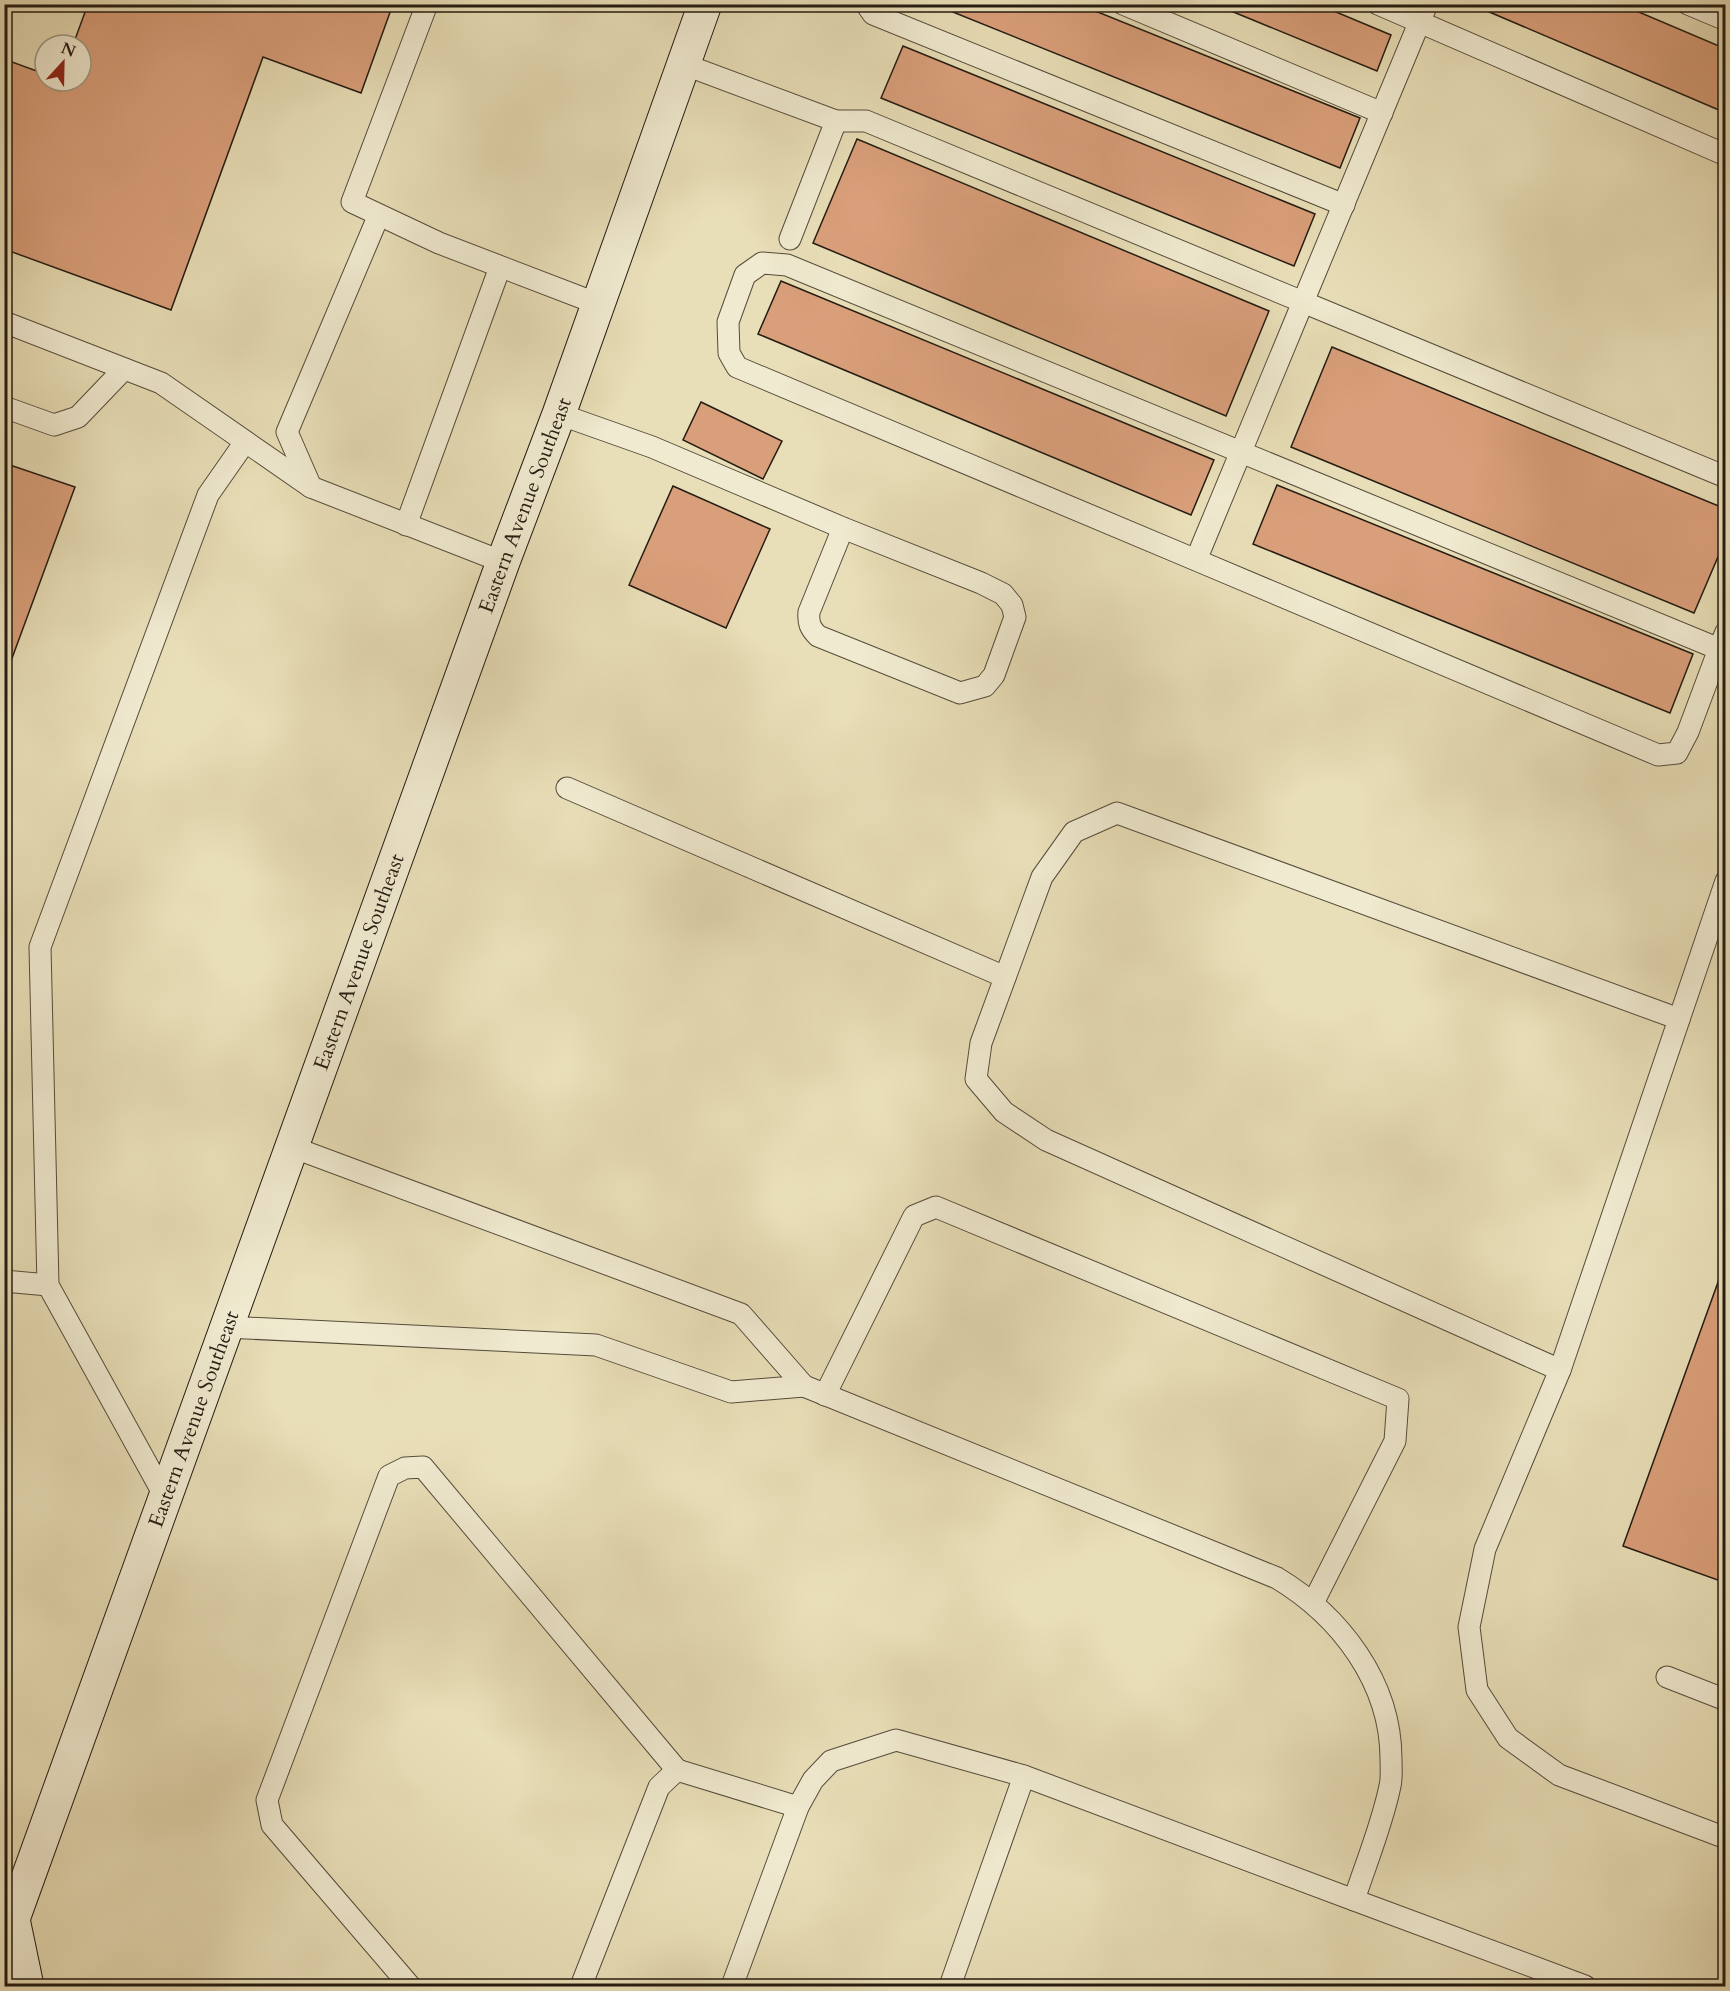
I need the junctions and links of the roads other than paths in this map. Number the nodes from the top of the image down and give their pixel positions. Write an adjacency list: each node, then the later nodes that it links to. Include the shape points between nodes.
1 (427, 4): 14 (lane, via 352,202)
2 (705, 4): 9 (main road, Eastern Avenue Southeast)
3 (866, 4): 13 (lane, via 873,15)
4 (1123, 4): 10 (lane)
5 (1378, 4): 7 (lane)
6 (1688, 4): 8 (lane)
7 (1423, 13): 10 (lane); 12 (lane)
8 (1725, 21)
9 (683, 64): 11 (lane); 18 (main road, Eastern Avenue Southeast)
10 (1382, 113): 13 (lane)
11 (836, 121): 15 (lane); 17 (lane, via 866,121)
12 (1725, 155)
13 (1344, 205): 17 (lane)
14 (378, 217): 16 (lane); 26 (lane, via 287,432)
15 (790, 239)
16 (500, 267): 18 (lane); 27 (lane)
17 (1303, 302): 24 (lane); 25 (lane)
18 (598, 304): 22 (main road, Eastern Avenue Southeast)
19 (4, 322): 20 (lane)
20 (124, 369): 21 (lane, via 78,417 54,425); 23 (lane, via 161,383)
21 (4, 407)
22 (559, 414): 28 (lane, via 652,447); 30 (main road, Eastern Avenue Southeast)
23 (245, 441): 26 (lane); 38 (lane, via 208,495 40,947)
24 (1240, 454): 29 (lane); 29 (lane, via 787,265 762,263 745,275 728,322 729,353 737,367); 31 (lane)
25 (1725, 477)
26 (311, 487): 27 (lane)
27 (406, 525): 30 (lane)
28 (843, 528): 28 (lane, via 1003,594 1015,617 994,675 985,686 960,693 818,636 812,630 808,612)
29 (1196, 560): 31 (lane, via 1658,755 1677,753)
30 (503, 562): 36 (main road, Eastern Avenue Southeast)
31 (1722, 640)
32 (567, 788): 34 (lane)
33 (1725, 881): 35 (lane)
34 (1005, 977): 35 (lane, via 1042,877 1074,832 1117,813); 40 (lane, via 981,1043 976,1079 1004,1112 1046,1140)
35 (1679, 1019): 40 (lane)
36 (292, 1147): 39 (main road, Eastern Avenue Southeast); 41 (lane, via 741,1314)
37 (4, 1281): 38 (lane)
38 (48, 1285): 43 (lane)
39 (226, 1327): 41 (lane, via 596,1345 731,1392); 43 (main road, Eastern Avenue Southeast)
40 (1560, 1370): 50 (lane, via 1485,1549 1469,1627 1477,1690 1508,1738 1559,1775)
41 (804, 1386): 42 (lane)
42 (825, 1395): 44 (lane, via 1277,1578); 44 (lane, via 914,1216 936,1207 1398,1399 1395,1442)
43 (165, 1495): 52 (main road, Eastern Avenue Southeast)
44 (1313, 1603): 51 (lane, via 1343,1632 1375,1682 1391,1735 1391,1785)
45 (1667, 1677): 46 (lane)
46 (1725, 1700)
47 (677, 1770): 49 (lane); 54 (lane, via 423,1467 405,1468 389,1476 267,1800 272,1825); 55 (lane, via 659,1787)
48 (1024, 1776): 49 (lane, via 896,1740 831,1761 813,1780); 51 (lane); 57 (lane)
49 (798, 1807): 56 (lane)
50 (1725, 1838)
51 (1354, 1900): 58 (lane)
52 (9, 1923): 53 (main road, Eastern Avenue Southeast)
53 (27, 1986)
54 (410, 1986)
55 (581, 1986)
56 (732, 1986)
57 (950, 1986)
58 (1585, 1986)

